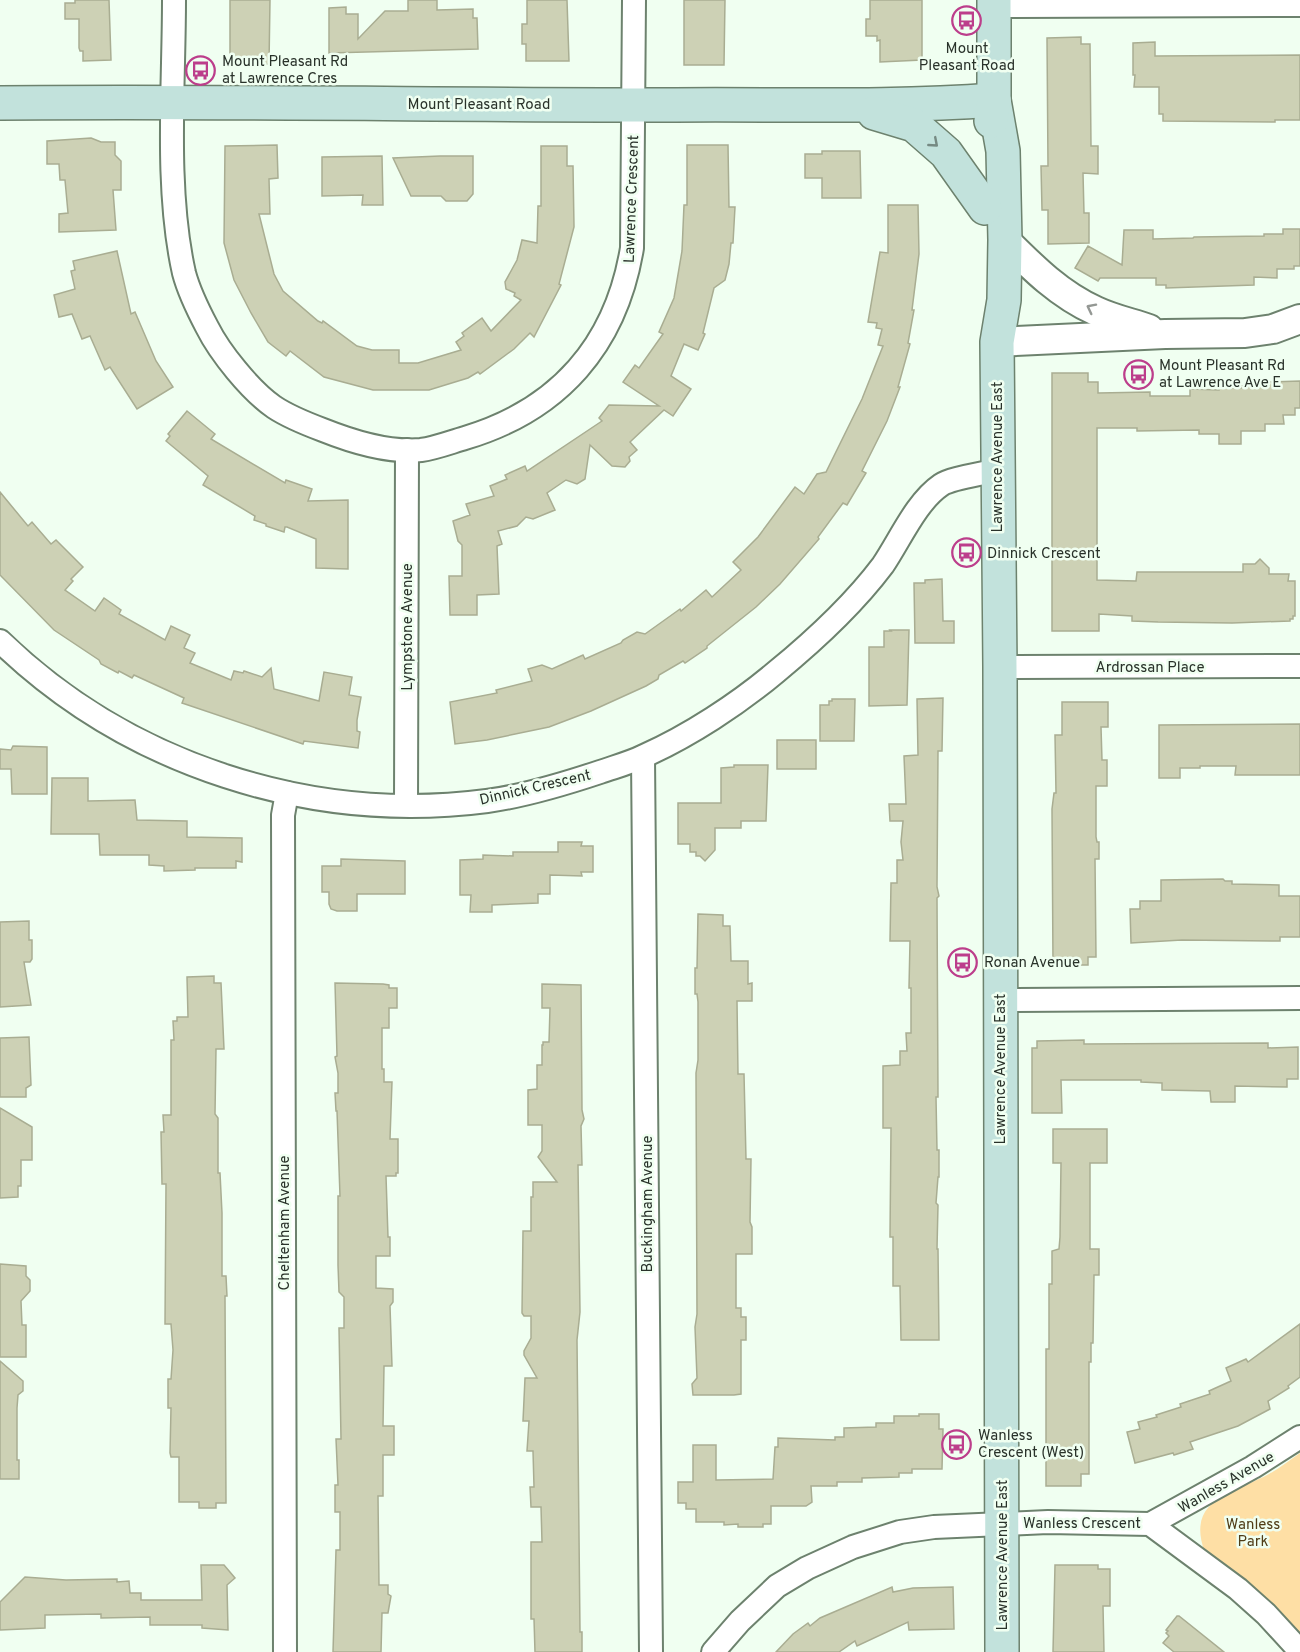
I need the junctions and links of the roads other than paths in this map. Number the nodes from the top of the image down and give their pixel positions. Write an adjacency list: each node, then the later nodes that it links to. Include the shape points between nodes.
1 (174, 0): 6 (street, Lawrence Crescent)
2 (634, 0): 9 (street, Lawrence Crescent)
3 (994, 3): 4 (street); 5 (main road, Lawrence Avenue East)
4 (1300, 5)
5 (994, 100): 8 (main road, Mount Pleasant Road); 10 (main road, Lawrence Avenue East, via 986,149); 11 (main road, Lawrence Avenue East, via 1003,151)
6 (173, 101): 7 (main road, Mount Pleasant Road); 9 (main road, Mount Pleasant Road); 15 (street, Lawrence Crescent, via 176,219 184,274 219,349 273,406 339,437)
7 (0, 103)
8 (843, 104): 9 (main road, Mount Pleasant Road); 10 (main road, one-way to 10, via 914,125 946,153)
9 (634, 105): 15 (street, Lawrence Crescent, via 632,248 623,290 602,334 558,390 534,408 482,433 422,450)
10 (985, 208): 14 (main road, Lawrence Avenue East, via 987,297)
11 (1005, 240): 13 (street, one-way to 11, via 1099,312 1070,297); 14 (main road, Lawrence Avenue East, via 1004,300)
12 (1300, 319): 13 (street, via 1274,329 1245,333)
13 (1166, 334): 14 (street)
14 (997, 342): 16 (main road, Lawrence Avenue East)
15 (407, 450): 22 (street, Lympstone Avenue)
16 (997, 470): 19 (main road, Lawrence Avenue East); 20 (street, Dinnick Crescent, via 944,483 929,494 882,566 843,612 775,673 695,728)
17 (0, 641): 21 (street, Dinnick Crescent, via 41,678 137,739 203,769)
18 (1300, 666): 19 (street, Ardrossan Place)
19 (1000, 667): 24 (main road, Lawrence Avenue East)
20 (643, 756): 22 (street, Dinnick Crescent, via 571,782 490,801); 30 (street, Buckingham Avenue)
21 (287, 794): 22 (street, Dinnick Crescent, via 317,800); 29 (street, Cheltenham Avenue)
22 (406, 805)
23 (1300, 998): 24 (street)
24 (1000, 1000): 26 (main road, Lawrence Avenue East)
25 (1300, 1437): 27 (street, Wanless Avenue)
26 (1001, 1524): 27 (street, Wanless Crescent); 31 (street, Wanless Crescent, via 900,1532 824,1560 777,1586); 32 (main road, Lawrence Avenue East)
27 (1150, 1524): 28 (street, Wanless Crescent, via 1238,1589)
28 (1300, 1651)
29 (285, 1652)
30 (651, 1652)
31 (713, 1652)
32 (1002, 1652)

